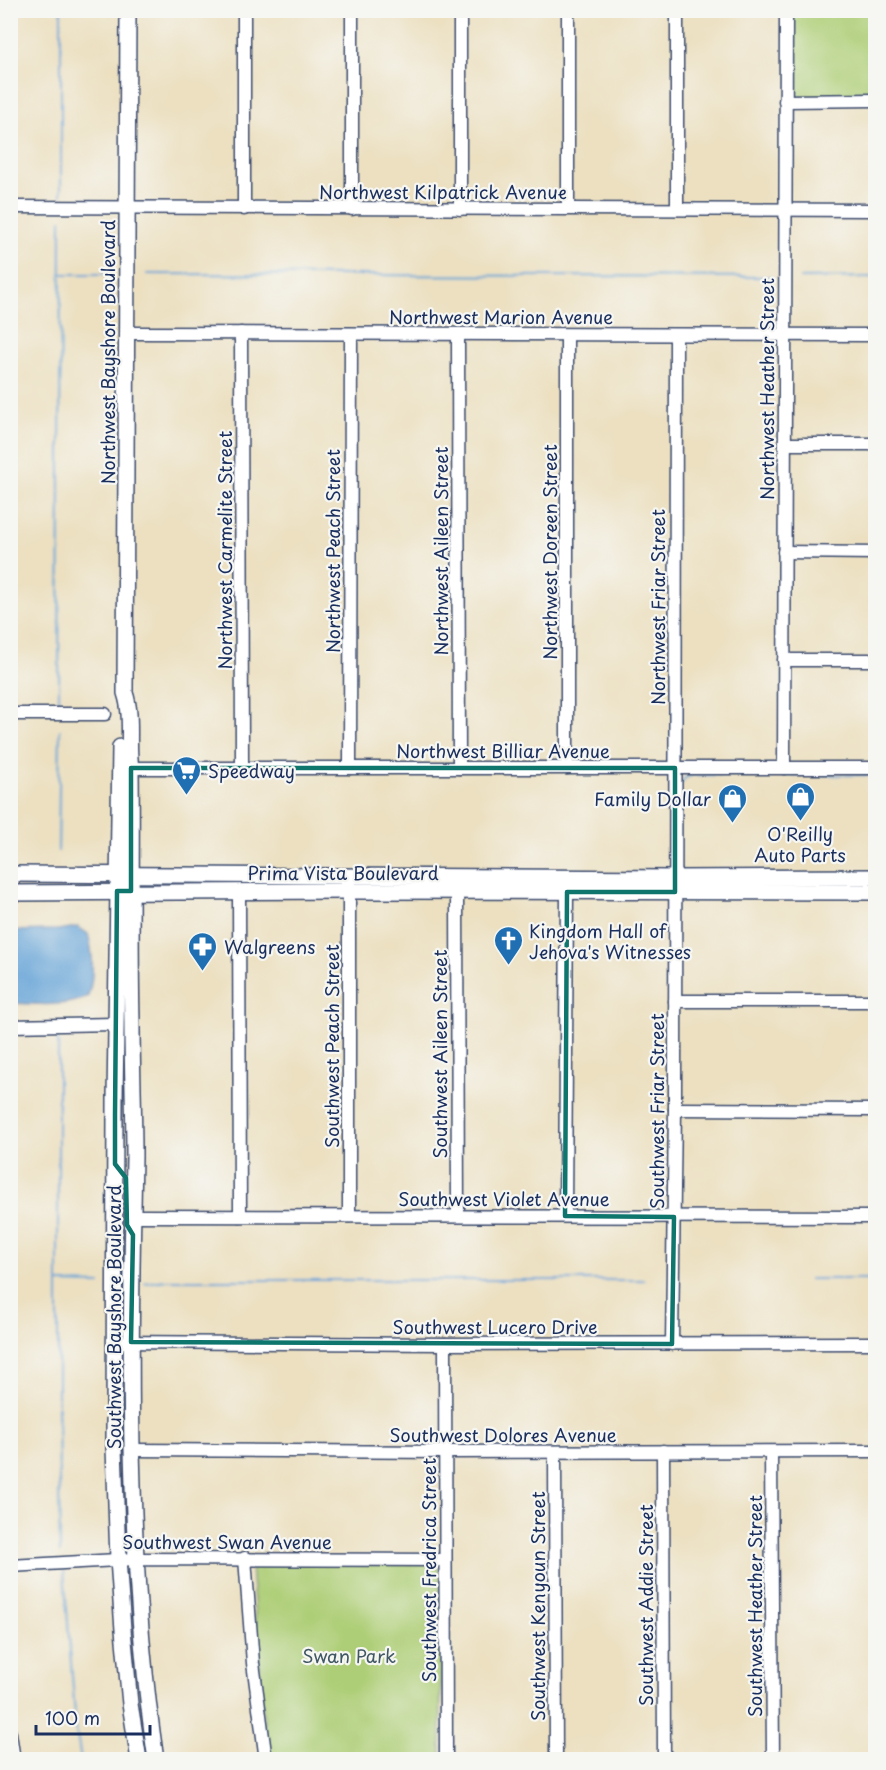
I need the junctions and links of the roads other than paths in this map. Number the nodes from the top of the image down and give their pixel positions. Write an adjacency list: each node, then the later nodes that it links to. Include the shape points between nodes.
1 (128, 10): 11 (main road, Northwest Bayshore Boulevard)
2 (244, 10): 12 (street)
3 (352, 10): 15 (street)
4 (460, 10): 16 (street)
5 (568, 10): 13 (street)
6 (677, 10): 14 (street)
7 (786, 10): 9 (street, Northwest Heather Street)
8 (876, 100): 9 (street)
9 (785, 101): 17 (street, Northwest Heather Street)
10 (10, 207): 11 (street, Northwest Kilpatrick Avenue)
11 (127, 208): 12 (street, Northwest Kilpatrick Avenue); 19 (main road, Northwest Bayshore Boulevard)
12 (244, 208): 15 (street, Northwest Kilpatrick Avenue)
13 (568, 208): 14 (street, Northwest Kilpatrick Avenue); 16 (street, Northwest Kilpatrick Avenue)
14 (677, 208): 17 (street, Northwest Kilpatrick Avenue)
15 (352, 209): 16 (street, Northwest Kilpatrick Avenue)
16 (460, 209)
17 (784, 210): 18 (street, Northwest Kilpatrick Avenue); 25 (street, Northwest Heather Street)
18 (876, 210)
19 (127, 333): 20 (street, Northwest Marion Avenue); 33 (main road, Northwest Bayshore Boulevard)
20 (241, 333): 21 (street, Northwest Marion Avenue); 36 (street, Northwest Carmelite Street)
21 (351, 334): 22 (street, Northwest Marion Avenue); 38 (street, Northwest Peach Street)
22 (458, 335): 23 (street, Northwest Marion Avenue); 39 (street, Northwest Aileen Street)
23 (567, 335): 24 (street, Northwest Marion Avenue); 40 (street, Northwest Doreen Street)
24 (676, 335): 25 (street, Northwest Marion Avenue); 41 (street, Northwest Friar Street)
25 (784, 335): 26 (street, Northwest Marion Avenue); 27 (street, Northwest Heather Street)
26 (876, 336)
27 (785, 444): 28 (street); 29 (street, Northwest Heather Street)
28 (876, 444)
29 (784, 552): 30 (street); 31 (street, Northwest Heather Street)
30 (876, 553)
31 (784, 660): 32 (street); 42 (street, Northwest Heather Street)
32 (876, 660)
33 (125, 693): 37 (main road, Northwest Bayshore Boulevard); 45 (main road, Northwest Bayshore Boulevard, via 120,701)
34 (10, 714): 35 (street)
35 (105, 714)
36 (242, 767): 37 (street, Northwest Billiar Avenue); 38 (street, Northwest Billiar Avenue)
37 (131, 768): 45 (main road, Northwest Bayshore Boulevard)
38 (350, 768): 39 (street, Northwest Billiar Avenue)
39 (459, 768): 40 (street, Northwest Billiar Avenue)
40 (567, 768): 41 (street, Northwest Billiar Avenue)
41 (675, 768): 42 (street, Northwest Billiar Avenue); 48 (street, Northwest Friar Street)
42 (784, 768): 43 (street, Northwest Billiar Avenue)
43 (876, 768)
44 (10, 874): 45 (main road, Prima Vista Boulevard)
45 (125, 874): 47 (main road, Prima Vista Boulevard); 49 (main road, Southwest Bayshore Boulevard)
46 (876, 878): 48 (main road)
47 (349, 884): 48 (main road, Prima Vista Boulevard); 50 (main road, Prima Vista Boulevard); 51 (main road, Prima Vista Boulevard); 66 (street, Southwest Peach Street)
48 (675, 885): 52 (main road, Prima Vista Boulevard); 53 (main road); 55 (street, Southwest Friar Street)
49 (124, 891): 51 (main road, Prima Vista Boulevard); 54 (main road, Prima Vista Boulevard); 57 (main road, Southwest Bayshore Boulevard); 62 (main road, Southwest Bayshore Boulevard)
50 (457, 891): 52 (main road, Prima Vista Boulevard); 67 (street, Southwest Aileen Street)
51 (239, 892): 65 (street)
52 (567, 892): 68 (street)
53 (876, 892)
54 (10, 893)
55 (675, 1001): 56 (street); 60 (street, Southwest Friar Street)
56 (876, 1001)
57 (115, 1024): 58 (street); 59 (main road, Southwest Bayshore Boulevard)
58 (10, 1026)
59 (115, 1089): 62 (main road, via 121,1098 121,1146); 63 (main road, Southwest Bayshore Boulevard)
60 (675, 1109): 61 (street); 69 (street, Southwest Friar Street)
61 (876, 1110)
62 (134, 1157): 64 (main road, Southwest Bayshore Boulevard)
63 (115, 1164): 71 (main road, via 126,1178 127,1226); 72 (main road, Southwest Bayshore Boulevard)
64 (132, 1216): 65 (street, Southwest Violet Avenue); 71 (main road, Southwest Bayshore Boulevard)
65 (240, 1216): 66 (street, Southwest Violet Avenue)
66 (349, 1216): 67 (street, Southwest Violet Avenue)
67 (458, 1216): 68 (street, Southwest Violet Avenue)
68 (565, 1216): 69 (street, Southwest Violet Avenue)
69 (674, 1217): 70 (street, Southwest Violet Avenue); 76 (street, Southwest Friar Street)
70 (876, 1217)
71 (132, 1235): 73 (main road, Southwest Bayshore Boulevard)
72 (114, 1342): 73 (street, Southwest Lucero Drive); 84 (main road, Southwest Bayshore Boulevard)
73 (131, 1342): 75 (street, Southwest Lucero Drive); 77 (main road, Southwest Bayshore Boulevard)
74 (876, 1343): 76 (street, Southwest Lucero Drive)
75 (445, 1344): 76 (street, Southwest Lucero Drive); 80 (street, Southwest Fredrica Street)
76 (672, 1344)
77 (131, 1450): 80 (street, Southwest Dolores Avenue); 85 (main road, Southwest Bayshore Boulevard)
78 (663, 1451): 81 (street, Southwest Dolores Avenue); 82 (street, Southwest Dolores Avenue); 96 (street, Southwest Addie Street)
79 (876, 1451): 82 (street, Southwest Dolores Avenue)
80 (446, 1452): 81 (street, Southwest Dolores Avenue); 86 (street, Southwest Fredrica Street)
81 (555, 1452): 95 (street, Southwest Kenyoun Street)
82 (771, 1452): 97 (street, Southwest Heather Street)
83 (245, 1558): 85 (street, Southwest Swan Avenue); 86 (street, Southwest Swan Avenue); 93 (street)
84 (118, 1559): 85 (street, Southwest Swan Avenue); 87 (street, Southwest Swan Avenue); 88 (main road, Southwest Bayshore Boulevard)
85 (135, 1559): 90 (main road, Southwest Bayshore Boulevard)
86 (445, 1560): 94 (street, Southwest Fredrica Street)
87 (10, 1566)
88 (128, 1677): 90 (main road, via 134,1685 142,1750); 92 (main road, Southwest Bayshore Boulevard)
89 (10, 1733): 91 (street)
90 (156, 1758)
91 (14, 1760)
92 (139, 1760)
93 (266, 1760)
94 (446, 1760)
95 (556, 1760)
96 (664, 1760)
97 (773, 1760)

